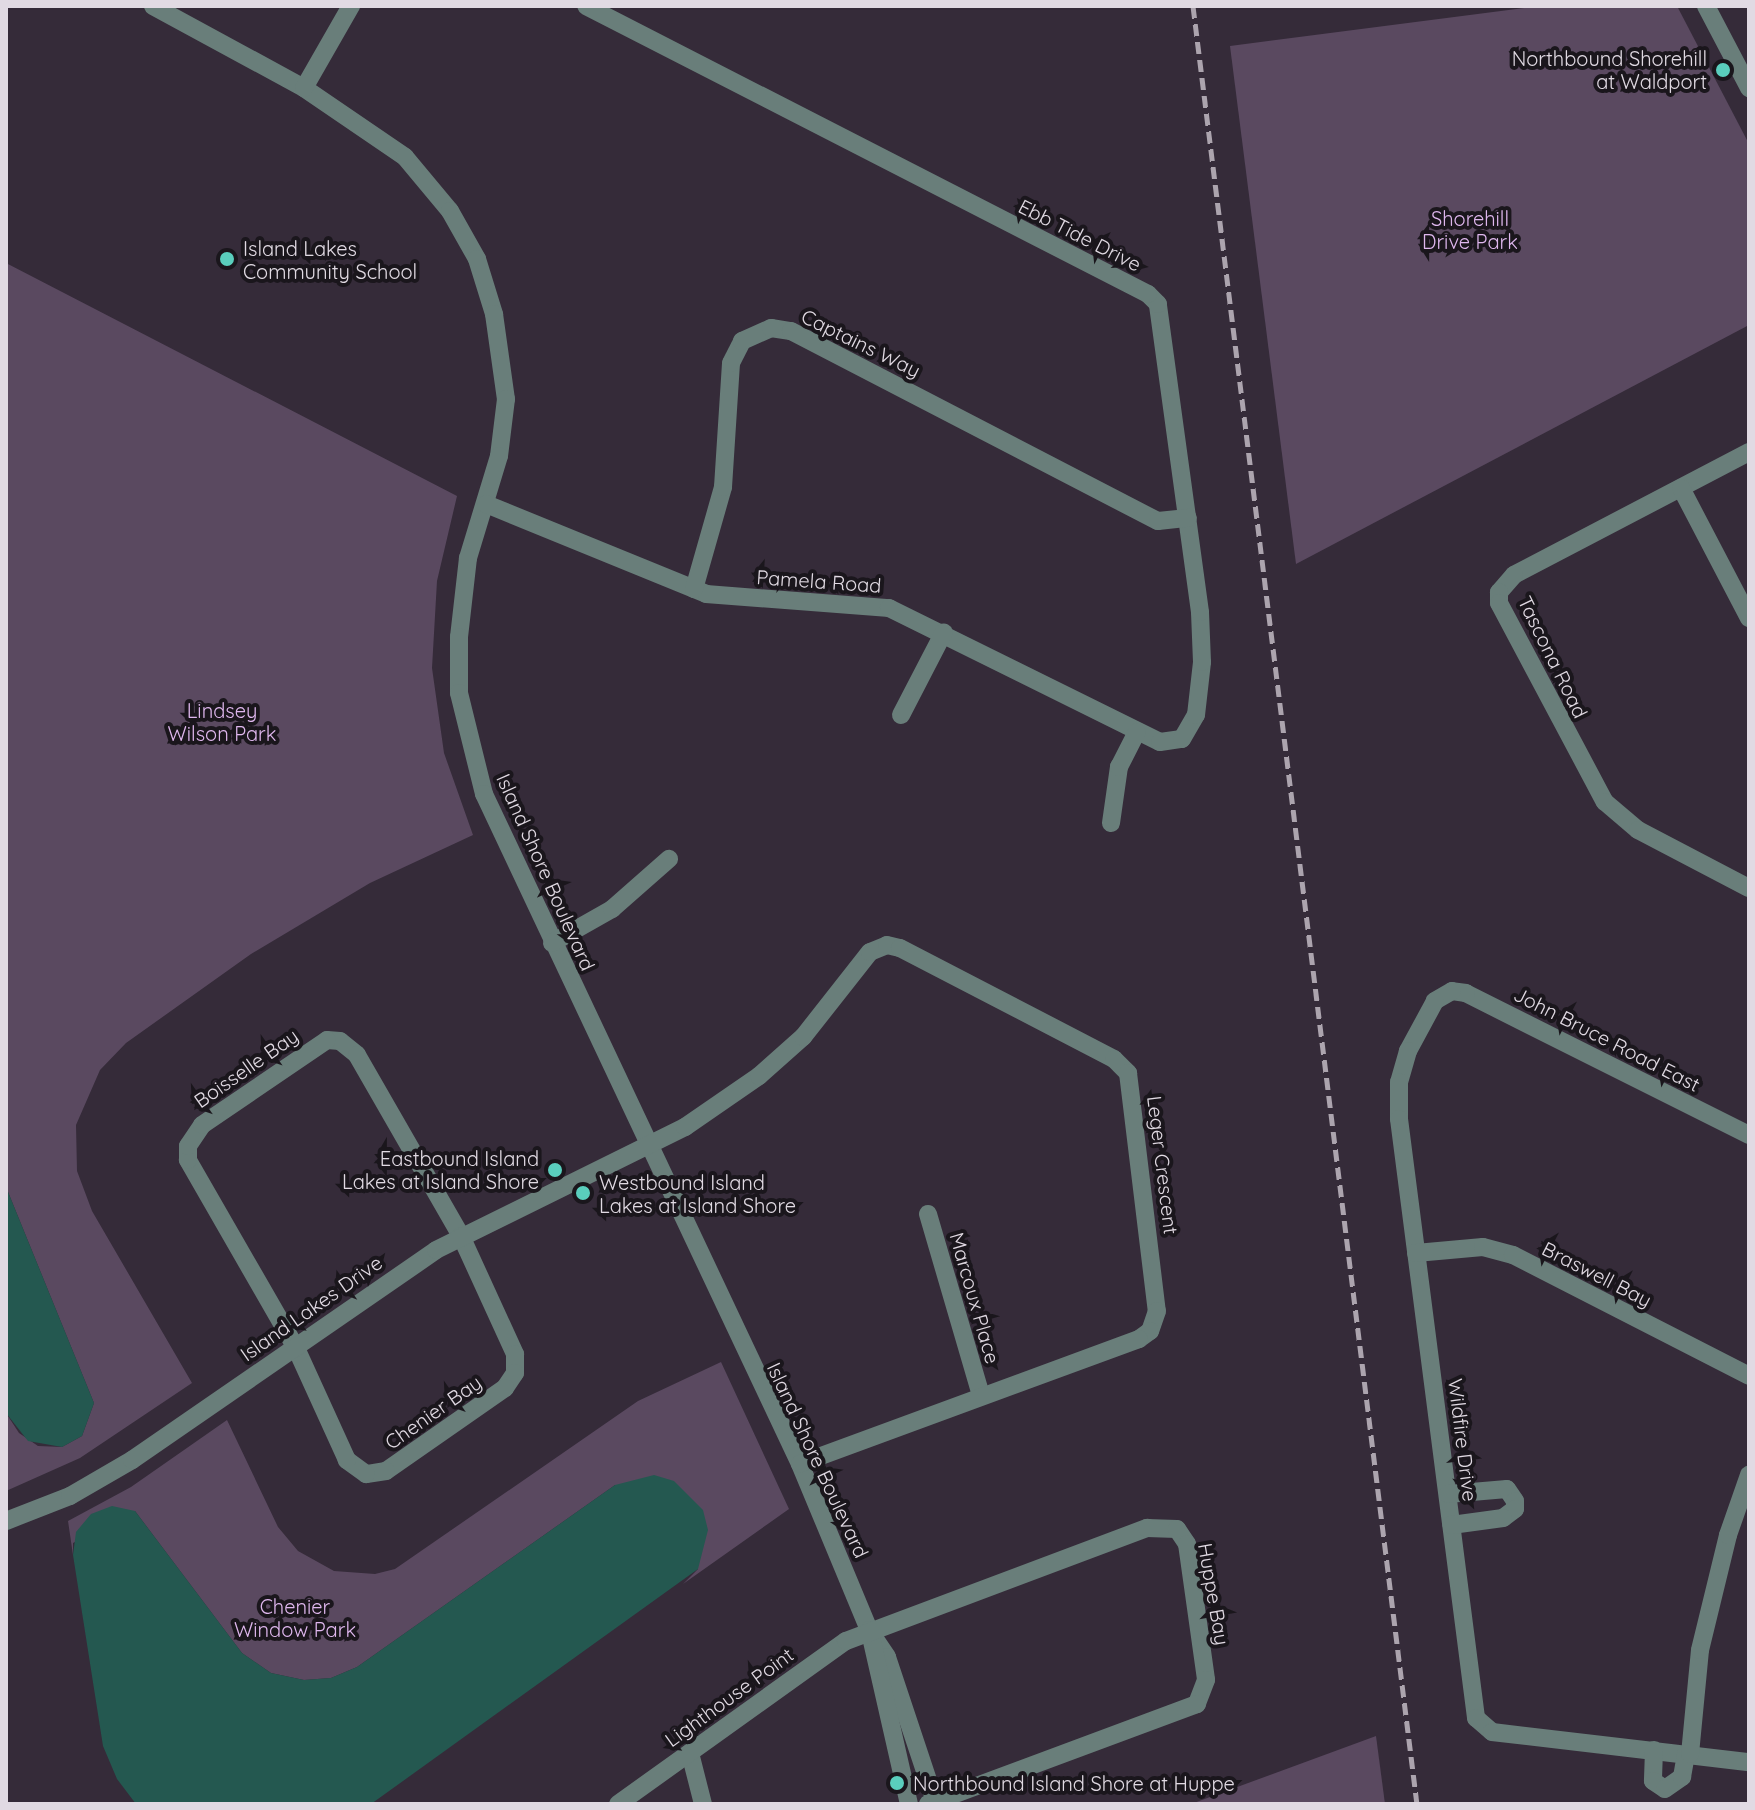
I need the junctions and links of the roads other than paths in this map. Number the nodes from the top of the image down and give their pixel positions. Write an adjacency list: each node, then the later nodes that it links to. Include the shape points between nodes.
1 (153, 6): 5 (street, Island Shore Boulevard)
2 (351, 6): 5 (street)
3 (586, 6): 10 (street, Ebb Tide Drive, via 1148,294 1160,315)
4 (1706, 6): 6 (street)
5 (304, 88): 9 (street, Island Shore Boulevard, via 405,157 450,211 477,259 494,314 506,399)
6 (1749, 88)
7 (1749, 452): 8 (street, Tascona Road)
8 (1681, 488): 12 (street); 19 (street, Tascona Road, via 1514,575 1499,592 1499,603 1605,802 1638,830)
9 (486, 504): 11 (street, Pamela Road); 20 (street, Island Shore Boulevard, via 463,592 459,693 484,794)
10 (1188, 518): 11 (street, Captains Way, via 1158,521 791,331 771,328 742,341 731,363 723,487); 16 (street, Ebb Tide Drive, via 1202,662 1196,715)
11 (694, 589): 13 (street, Pamela Road, via 720,596 878,606)
12 (1749, 618)
13 (944, 632): 14 (street); 15 (street, Pamela Road)
14 (901, 715)
15 (1137, 732): 16 (street, Pamela Road, via 1160,742); 17 (street, via 1119,767)
16 (1182, 739)
17 (1111, 823)
18 (669, 859): 20 (street, via 612,909)
19 (1749, 888)
20 (552, 943): 23 (street, Island Shore Boulevard)
21 (1442, 993): 22 (street, John Bruce Road East, via 1466,993); 26 (street, Wildfire Drive, via 1408,1051 1399,1082)
22 (1749, 1135)
23 (650, 1147): 25 (street, Island Lakes Drive); 29 (street, Leger Crescent, via 781,1057 826,1013 870,952 887,945 1114,1059 1130,1083 1158,1303 1155,1323 1139,1339); 30 (street, Island Shore Boulevard)
24 (928, 1214): 29 (street, Marcoux Place)
25 (461, 1236): 27 (street, Island Lakes Drive, via 370,1292); 27 (street, Chenier Bay, via 515,1354 515,1373 505,1388 386,1471 366,1474 347,1460); 27 (street, Boisselle Bay, via 357,1055 340,1041 317,1046 202,1125 188,1146 188,1160)
26 (1416, 1253): 28 (street, Braswell Bay, via 1483,1247 1513,1255); 32 (street, Wildfire Drive)
27 (296, 1348): 33 (street, Island Lakes Drive, via 132,1460 70,1496)
28 (1749, 1376)
29 (981, 1395): 30 (street, Leger Crescent)
30 (800, 1464): 35 (street, Island Shore Boulevard)
31 (1749, 1475): 38 (street, via 1728,1535 1700,1650)
32 (1448, 1494): 34 (street, Wildfire Drive); 34 (street, via 1507,1489 1515,1501 1515,1509 1503,1518)
33 (6, 1521)
34 (1451, 1525): 36 (street, Wildfire Drive, via 1476,1718 1482,1727)
35 (869, 1630): 37 (street, Lighthouse Point, via 842,1643); 40 (street, Island Shore Boulevard, via 903,1693); 40 (street, Huppe Bay, via 1147,1528 1177,1529 1187,1544 1206,1680 1197,1704); 43 (street, Island Shore Boulevard)
36 (1654, 1750): 38 (street, Wildfire Drive); 38 (street, via 1653,1781 1665,1789 1682,1777)
37 (690, 1753): 41 (street, Lighthouse Point); 42 (street)
38 (1688, 1754): 39 (street, Wildfire Drive)
39 (1749, 1762)
40 (933, 1803)
41 (618, 1804)
42 (703, 1804)
43 (909, 1804)

